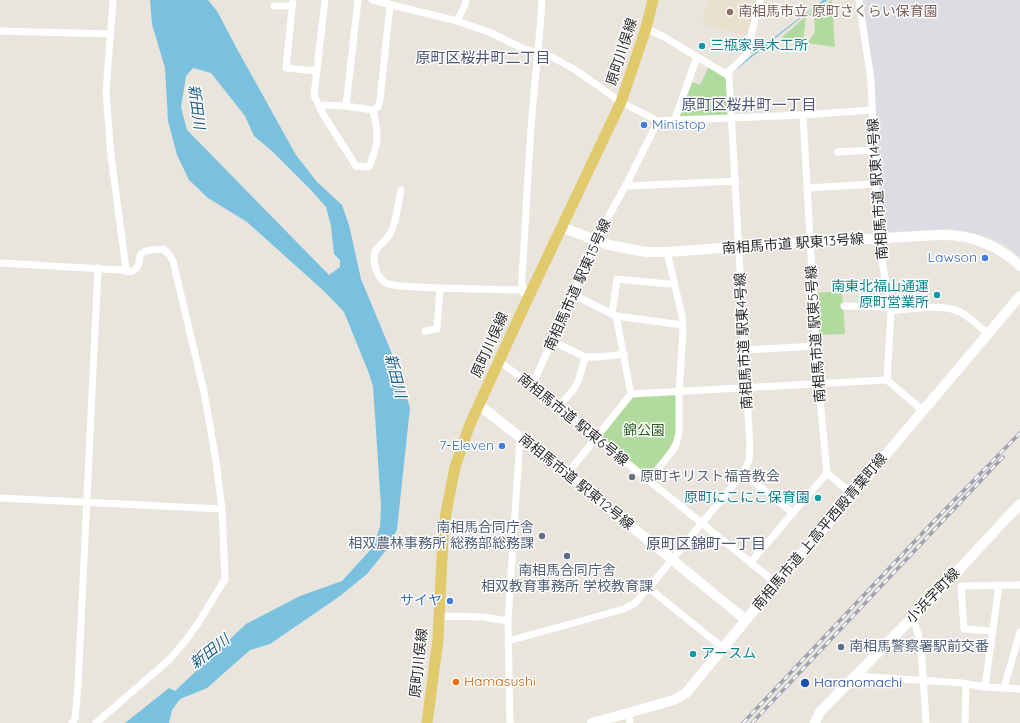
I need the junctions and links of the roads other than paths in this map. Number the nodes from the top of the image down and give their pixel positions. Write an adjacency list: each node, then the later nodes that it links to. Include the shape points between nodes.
1 (113, 0): 16 (street)
2 (325, 0): 19 (street)
3 (358, 0): 23 (street)
4 (372, 0): 11 (street)
5 (466, 0): 13 (street)
6 (542, 0): 17 (street, via 540,43)
7 (653, 0): 14 (main road, 原町川俣線)
8 (760, 0): 20 (street, via 746,55)
9 (859, 0): 25 (street, via 870,74)
10 (292, 3): 12 (street); 19 (street, via 286,68)
11 (390, 5): 13 (street); 24 (street, via 380,100 378,107)
12 (274, 6)
13 (457, 21): 17 (street)
14 (646, 28): 18 (street); 21 (main road, 原町川俣線)
15 (0, 31): 16 (street)
16 (110, 34): 46 (street, via 106,92 111,156 125,256 126,269)
17 (537, 53): 21 (street, via 574,69); 51 (street, via 522,277 522,286)
18 (697, 56): 20 (street); 28 (street)
19 (317, 71): 22 (street, via 314,95)
20 (726, 74): 27 (street, 南相馬市道 駅東4号線, via 729,76)
21 (621, 102): 29 (street); 37 (main road, 原町川俣線)
22 (320, 105): 23 (street); 24 (street, via 356,166 369,166 376,152 378,139)
23 (346, 106): 24 (street)
24 (373, 110)
25 (872, 110): 26 (street, 南相馬市道 駅東14号線); 30 (street, 南相馬市道 駅東14号線)
26 (803, 115): 27 (street, 南相馬市道 駅東14号線); 35 (street, 南相馬市道 駅東5号線)
27 (732, 117): 28 (street, 南相馬市道 駅東14号線); 32 (street, 南相馬市道 駅東4号線)
28 (675, 119): 29 (street, 南相馬市道 駅東14号線)
29 (658, 121): 34 (street, 南相馬市道 駅東15号線)
30 (874, 150): 31 (street); 33 (street, 南相馬市道 駅東14号線)
31 (838, 152)
32 (736, 181): 34 (street); 41 (street, 南相馬市道 駅東4号線)
33 (876, 184): 35 (street); 38 (street, 南相馬市道 駅東14号線)
34 (626, 185): 39 (street, 南相馬市道 駅東15号線)
35 (807, 188): 40 (street, 南相馬市道 駅東5号線)
36 (401, 190): 48 (street, via 390,234 374,254 378,274 386,283)
37 (561, 227): 39 (street, 南相馬市道 駅東13号線); 51 (main road, 原町川俣線)
38 (878, 239): 40 (street, 南相馬市道 駅東13号線); 44 (street, 南相馬市道 駅東13号線, via 966,236 997,248); 53 (street, 南相馬市道 駅東14号線)
39 (595, 241): 42 (street, 南相馬市道 駅東13号線, via 626,249); 49 (street, 南相馬市道 駅東15号線)
40 (810, 243): 41 (street, 南相馬市道 駅東13号線); 59 (street, 南相馬市道 駅東5号線)
41 (739, 247): 42 (street, 南相馬市道 駅東13号線); 60 (street, 南相馬市道 駅東4号線)
42 (667, 252): 47 (street)
43 (0, 263): 45 (street)
44 (1020, 266)
45 (98, 268): 46 (street); 81 (street)
46 (122, 270): 83 (street, via 131,272 137,269 141,254 151,250 163,249 173,261 204,392)
47 (674, 284): 54 (street, via 617,279); 55 (street)
48 (440, 288): 51 (street, via 521,290); 56 (street, via 437,329)
49 (572, 294): 54 (street); 58 (street, 南相馬市道 駅東15号線)
50 (1020, 296): 57 (street, 南相馬市道 上高平西殿青葉町線)
51 (528, 298): 63 (main road, 原町川俣線)
52 (844, 306): 53 (street)
53 (891, 309): 57 (street, via 951,309 961,313); 64 (street, 南相馬市道 駅東14号線)
54 (614, 315): 55 (street); 61 (street)
55 (683, 325): 68 (street)
56 (425, 331)
57 (988, 333): 72 (street, 南相馬市道 上高平西殿青葉町線)
58 (552, 341): 62 (street); 66 (street, 南相馬市道 駅東15号線)
59 (816, 346): 60 (street); 65 (street, 南相馬市道 駅東5号線)
60 (745, 350): 67 (street, 南相馬市道 駅東4号線)
61 (624, 354): 62 (street); 69 (street)
62 (585, 357): 71 (street, via 574,389)
63 (499, 361): 66 (street, 南相馬市道 駅東6号線); 70 (main road, 原町川俣線)
64 (887, 380): 65 (street); 72 (street)
65 (818, 384): 67 (street); 76 (street, 南相馬市道 駅東5号線)
66 (532, 386): 71 (street, 南相馬市道 駅東6号線)
67 (746, 387): 68 (street); 75 (street, 南相馬市道 駅東4号線, via 750,448)
68 (679, 391): 69 (street); 78 (street, via 679,433 676,444)
69 (631, 394): 74 (street)
70 (479, 405): 73 (street, 南相馬市道 駅東12号線); 94 (main road, 原町川俣線, via 461,448 450,491 443,537)
71 (558, 407): 74 (street, 南相馬市道 駅東6号線)
72 (922, 410): 79 (street, 南相馬市道 上高平西殿青葉町線)
73 (520, 437): 77 (street, 南相馬市道 駅東12号線); 97 (street)
74 (595, 438): 77 (street); 78 (street, 南相馬市道 駅東6号線)
75 (743, 473): 84 (street); 85 (street, 南相馬市道 駅東4号線)
76 (827, 473): 79 (street); 84 (street)
77 (567, 474): 86 (street, 南相馬市道 駅東12号線)
78 (649, 480): 85 (street, 南相馬市道 駅東6号線)
79 (852, 494): 89 (street, 南相馬市道 上高平西殿青葉町線)
80 (0, 498): 81 (street)
81 (86, 503): 83 (street); 109 (street, via 78,686 75,719)
82 (1020, 504): 88 (street, 小浜字町線)
83 (222, 509): 110 (street, via 225,579 218,591 186,640 169,660)
84 (793, 513): 87 (street)
85 (702, 524): 86 (street, 南相馬市道 駅東4号線); 87 (street, 南相馬市道 駅東6号線)
86 (672, 560): 93 (street, 南相馬市道 駅東4号線); 96 (street, 南相馬市道 駅東12号線)
87 (751, 562): 89 (street, 南相馬市道 駅東6号線)
88 (952, 577): 92 (street); 95 (street, 小浜字町線)
89 (777, 584): 96 (street, 南相馬市道 上高平西殿青葉町線)
90 (999, 585): 91 (street); 92 (street); 98 (street)
91 (1020, 585)
92 (961, 586): 98 (street, via 964,629)
93 (649, 588): 100 (street, 南相馬市道 駅東4号線, via 630,606); 101 (street)
94 (438, 616): 97 (street, via 484,617); 111 (main road, 原町川俣線)
95 (913, 616): 102 (street, 小浜字町線); 103 (street)
96 (746, 620): 101 (street, 南相馬市道 上高平西殿青葉町線)
97 (508, 621): 100 (street)
98 (992, 631): 105 (street)
99 (1020, 632): 106 (street)
100 (508, 641): 112 (street)
101 (723, 648): 108 (street, 南相馬市道 上高平西殿青葉町線, via 686,693)
102 (856, 676): 103 (street); 114 (street, 小浜字町線, via 820,712)
103 (924, 681): 104 (street); 115 (street)
104 (966, 684): 105 (street); 116 (street)
105 (985, 687): 106 (street)
106 (1004, 688): 107 (street)
107 (1020, 689)
108 (629, 718): 113 (street, 南相馬市道 上高平西殿青葉町線)
109 (72, 723)
110 (96, 723)
111 (427, 723)
112 (510, 723)
113 (592, 723)
114 (815, 723)
115 (926, 723)
116 (965, 723)

